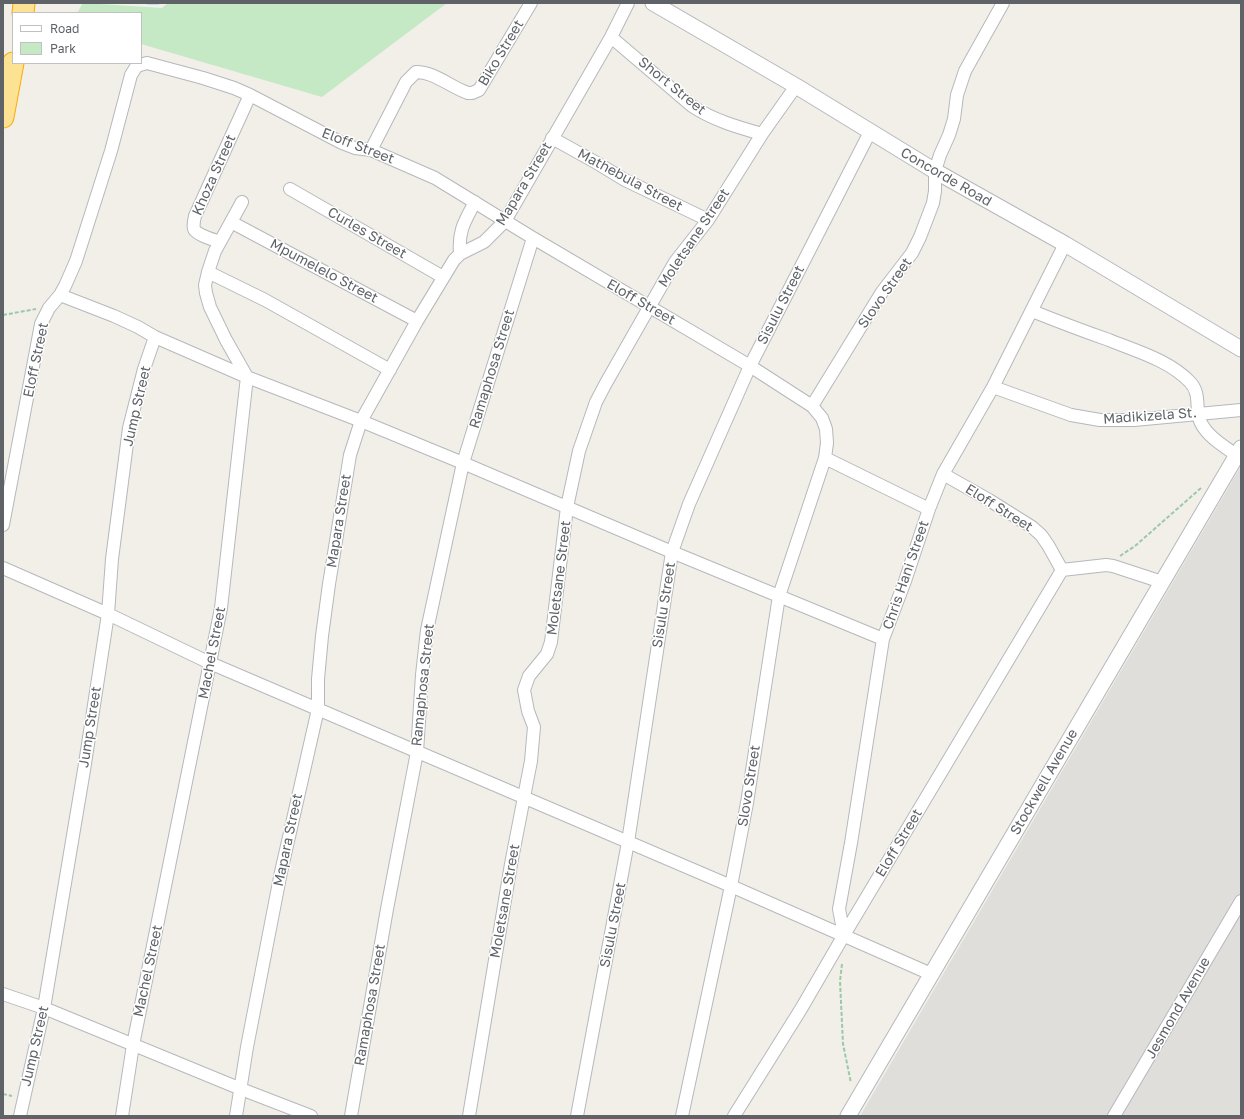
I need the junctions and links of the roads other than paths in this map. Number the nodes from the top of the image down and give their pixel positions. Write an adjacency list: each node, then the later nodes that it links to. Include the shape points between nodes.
1 (531, 3): 15 (street, Biko Street, via 479,90 468,93 427,73 416,72 406,82)
2 (628, 3): 5 (street, Mapara Street)
3 (653, 3): 9 (street, Concorde Road)
4 (1004, 3): 16 (street, Slovo Street, via 965,71 949,135)
5 (611, 37): 13 (street, Short Street, via 704,114); 14 (street, Mapara Street)
6 (13, 64): 11 (highway)
7 (140, 64): 29 (street, Eloff Street, via 131,75 87,229 70,276)
8 (142, 64): 10 (street, Eloff Street, via 167,68)
9 (796, 86): 12 (street, Concorde Road); 13 (street, Moletsane Street)
10 (250, 95): 15 (street, Eloff Street, via 342,143 354,148); 24 (street, Khoza Street, via 195,216 196,232)
11 (3, 117)
12 (870, 132): 16 (street, Concorde Road); 35 (street, Sisulu Street)
13 (762, 134): 20 (street, Moletsane Street)
14 (552, 138): 20 (street, Mathebula Street, via 625,180); 21 (street, Mapara Street)
15 (371, 150): 19 (street, Eloff Street, via 427,173)
16 (935, 171): 25 (street, Concorde Road); 39 (street, Slovo Street, via 933,203 912,253 882,292)
17 (290, 189): 28 (street, Curles Street)
18 (242, 202): 22 (street)
19 (475, 202): 21 (street, Eloff Street); 26 (street, via 460,231)
20 (708, 220): 30 (street, Moletsane Street, via 675,262)
21 (505, 221): 23 (street, Eloff Street); 26 (street, Mapara Street, via 484,242)
22 (232, 222): 24 (street); 32 (street, Mpumelelo Street)
23 (533, 238): 30 (street, Eloff Street); 45 (street, Ramaphosa Street)
24 (220, 242): 27 (street)
25 (1065, 244): 31 (street, Chris Hani Street); 34 (street, Concorde Road)
26 (460, 254): 28 (street, Mapara Street)
27 (208, 272): 36 (street, via 265,300); 37 (street, via 207,300)
28 (443, 277): 32 (street, Mapara Street)
29 (60, 295): 33 (street, via 114,316); 49 (street, Eloff Street, via 49,308 41,324)
30 (649, 307): 35 (street, Eloff Street); 47 (street, Moletsane Street, via 596,402 579,451)
31 (1032, 311): 38 (street, Chris Hani Street); 41 (street, via 1138,352 1174,370 1195,389)
32 (417, 321): 36 (street, Mapara Street)
33 (155, 337): 37 (street); 55 (street, Jump Street, via 129,428 112,559)
34 (1241, 349)
35 (750, 366): 39 (street, Eloff Street); 50 (street, Sisulu Street, via 689,504)
36 (390, 370): 42 (street, Mapara Street)
37 (246, 377): 42 (street); 57 (street, Machel Street, via 222,601)
38 (993, 387): 41 (street, Madikizela St., via 1086,419 1121,420); 46 (street, Chris Hani Street)
39 (812, 406): 44 (street, Eloff Street, via 822,418 826,429)
40 (1241, 410): 41 (street, Madikizela St.)
41 (1199, 413): 43 (street, via 1200,421 1209,435)
42 (361, 421): 45 (street); 58 (street, Mapara Street, via 350,455 329,584 318,679)
43 (1239, 452): 53 (street, Stockwell Avenue)
44 (825, 458): 48 (street); 54 (street, Slovo Street)
45 (463, 463): 47 (street); 59 (street, Ramaphosa Street, via 428,630)
46 (943, 474): 48 (street, Chris Hani Street); 52 (street, Eloff Street, via 1032,527 1048,545)
47 (567, 507): 50 (street); 60 (street, Moletsane Street, via 551,642 547,654 529,676 524,690 534,728 531,761)
48 (929, 509): 56 (street, Chris Hani Street)
49 (3, 525)
50 (672, 552): 54 (street); 61 (street, Sisulu Street)
51 (3, 568): 55 (street)
52 (1062, 570): 53 (street, via 1106,565); 64 (street, Eloff Street)
53 (1162, 582): 65 (street, Stockwell Avenue)
54 (779, 596): 56 (street); 62 (street, Slovo Street, via 747,803)
55 (108, 614): 57 (street); 67 (street, Jump Street)
56 (883, 639): 64 (street, Chris Hani Street, via 839,909)
57 (210, 663): 58 (street); 68 (street, Machel Street)
58 (318, 709): 59 (street); 69 (street, Mapara Street, via 279,880)
59 (417, 752): 60 (street); 75 (street, Ramaphosa Street, via 386,909)
60 (523, 798): 61 (street); 76 (street, Moletsane Street)
61 (628, 842): 62 (street); 77 (street, Sisulu Street)
62 (731, 886): 64 (street); 78 (street, Slovo Street)
63 (1241, 901): 80 (street, Jesmond Avenue)
64 (844, 935): 65 (street); 79 (street, Eloff Street)
65 (932, 974): 70 (street, Stockwell Avenue)
66 (3, 994): 67 (street)
67 (44, 1008): 68 (street); 71 (street, Jump Street)
68 (133, 1045): 69 (street); 72 (street, Machel Street)
69 (241, 1089): 73 (street, Mapara Street); 74 (street)
70 (851, 1110)
71 (20, 1116)
72 (122, 1116)
73 (236, 1116)
74 (311, 1116)
75 (350, 1116)
76 (469, 1116)
77 (577, 1116)
78 (682, 1116)
79 (734, 1116)
80 (1114, 1116)

